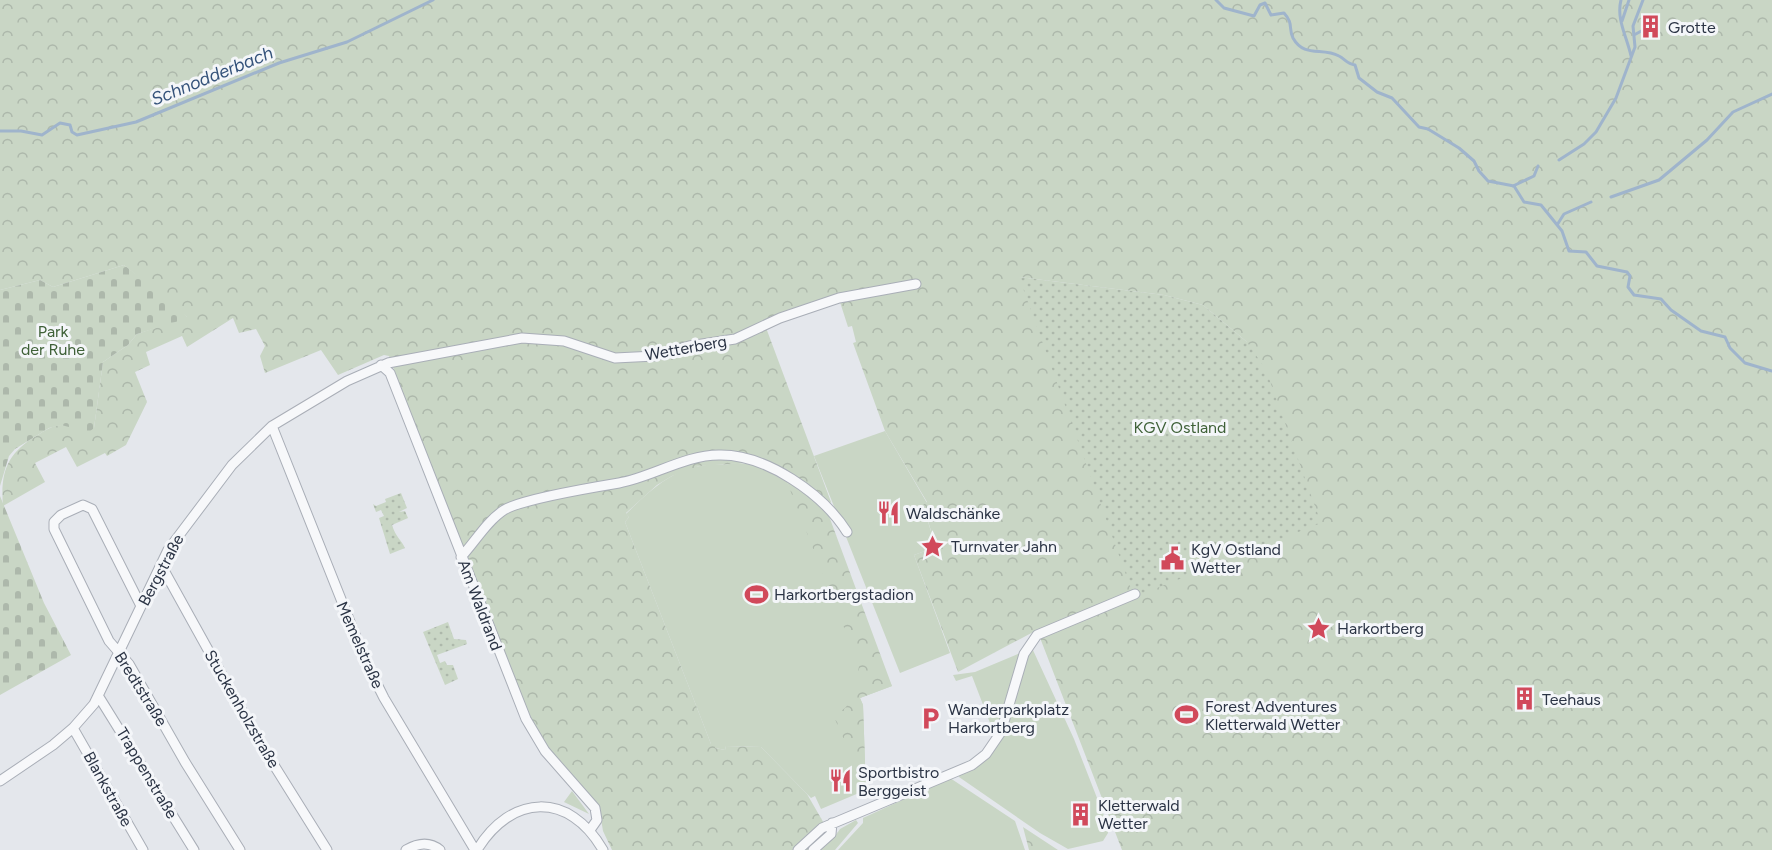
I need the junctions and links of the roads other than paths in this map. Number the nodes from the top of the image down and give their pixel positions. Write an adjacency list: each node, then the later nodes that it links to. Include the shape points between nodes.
1 (916, 284): 2 (street, Wetterberg, via 839,298 780,318 735,339 688,346 656,356 615,358 564,341 522,338)
2 (381, 365): 3 (street, Bergstraße); 5 (street, Am Waldrand, via 390,373)
3 (272, 426): 6 (street, Bergstraße, via 232,465 174,539); 21 (street, Memelstraße, via 366,662)
4 (847, 532): 5 (street, via 828,508 798,483 756,462 719,454 642,478 505,509)
5 (461, 557): 14 (street, Am Waldrand, via 526,719 545,751 595,808 597,820)
6 (161, 565): 8 (street, Bergstraße); 18 (street, Stuckenholzstraße, via 257,738)
7 (1135, 594): 13 (street, via 1037,635 1024,654 1001,732 986,754 972,765)
8 (141, 606): 9 (street, Bergstraße); 9 (street, Bredtstraße, via 92,509 82,505 61,515 54,522 59,542 109,641)
9 (120, 652): 10 (street, Bergstraße); 17 (street, Bredtstraße)
10 (99, 697): 11 (street, Bergstraße); 16 (street, Trappenstraße)
11 (73, 728): 12 (street, Bergstraße); 15 (street, Blankstraße)
12 (0, 781)
13 (832, 823): 23 (street); 24 (street, via 831,834)
14 (590, 830): 21 (street, via 564,811 542,806 530,808 502,819); 22 (street)
15 (143, 850)
16 (194, 850)
17 (240, 850)
18 (327, 850)
19 (406, 850): 20 (street, via 423,844)
20 (440, 850)
21 (476, 850)
22 (603, 850)
23 (798, 850)
24 (813, 850)

